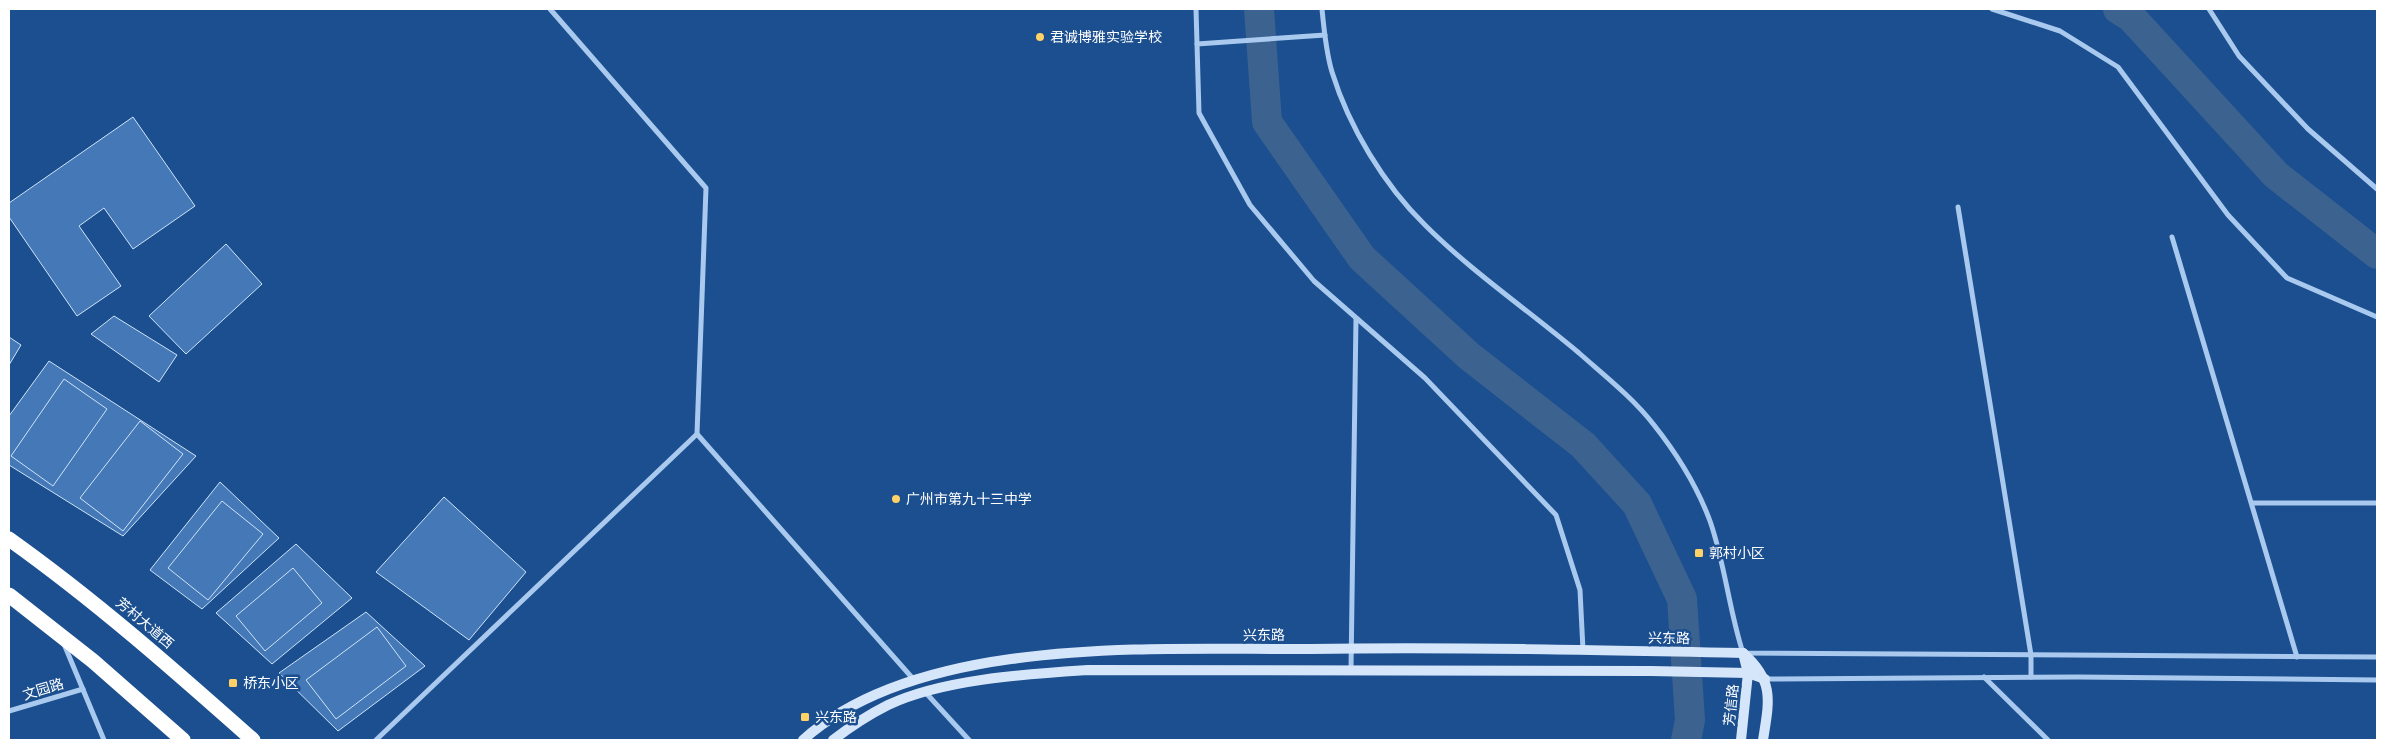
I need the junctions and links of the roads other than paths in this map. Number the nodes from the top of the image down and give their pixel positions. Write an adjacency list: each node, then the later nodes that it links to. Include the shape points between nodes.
1 (550, 9): 13 (street, via 706,188)
2 (1196, 9): 7 (street)
3 (1322, 9): 6 (street)
4 (1992, 9): 12 (street, via 2060,31 2118,67 2228,215 2287,278)
5 (2212, 10): 8 (street, via 2239,56 2308,130)
6 (1325, 35): 7 (street); 21 (street, via 1332,72 1357,129 1406,204 1446,244 1625,394 1653,424 1689,475 1710,522)
7 (1197, 44): 11 (street, via 1200,112 1250,205 1314,281)
8 (2377, 189)
9 (1958, 207): 22 (street)
10 (2172, 237): 14 (street)
11 (1356, 318): 19 (street); 20 (street, via 1425,378 1556,515 1580,590)
12 (2377, 318)
13 (697, 434): 31 (street); 38 (street)
14 (2252, 503): 15 (street); 23 (street)
15 (2377, 503)
16 (9, 539): 37 (highway, 芳村大道西, via 138,638)
17 (9, 596): 18 (highway)
18 (61, 636): 32 (street); 36 (highway)
19 (1351, 648): 20 (street, 兴东路); 25 (street); 31 (street, 兴东路, via 1145,650 1049,655 1010,659)
20 (1584, 651): 21 (street, 兴东路)
21 (1743, 653): 22 (street); 26 (street); 29 (street)
22 (2031, 655): 23 (street); 28 (street)
23 (2297, 657): 24 (street)
24 (2377, 657)
25 (1351, 669): 26 (street); 33 (street, via 1088,670 1017,675)
26 (1748, 673): 29 (street); 42 (street, 芳信路)
27 (1984, 677): 28 (street); 29 (street); 44 (street)
28 (2031, 677): 30 (street)
29 (1765, 679): 43 (street, via 1768,708)
30 (2377, 680)
31 (915, 681): 39 (street, 兴东路, via 852,705)
32 (83, 689): 34 (street, 文园路); 35 (street)
33 (926, 693): 40 (street, via 889,705 856,722); 41 (street)
34 (9, 711)
35 (104, 740)
36 (184, 740)
37 (253, 740)
38 (376, 740)
39 (803, 740)
40 (832, 740)
41 (969, 740)
42 (1741, 740)
43 (1763, 740)
44 (2048, 740)

